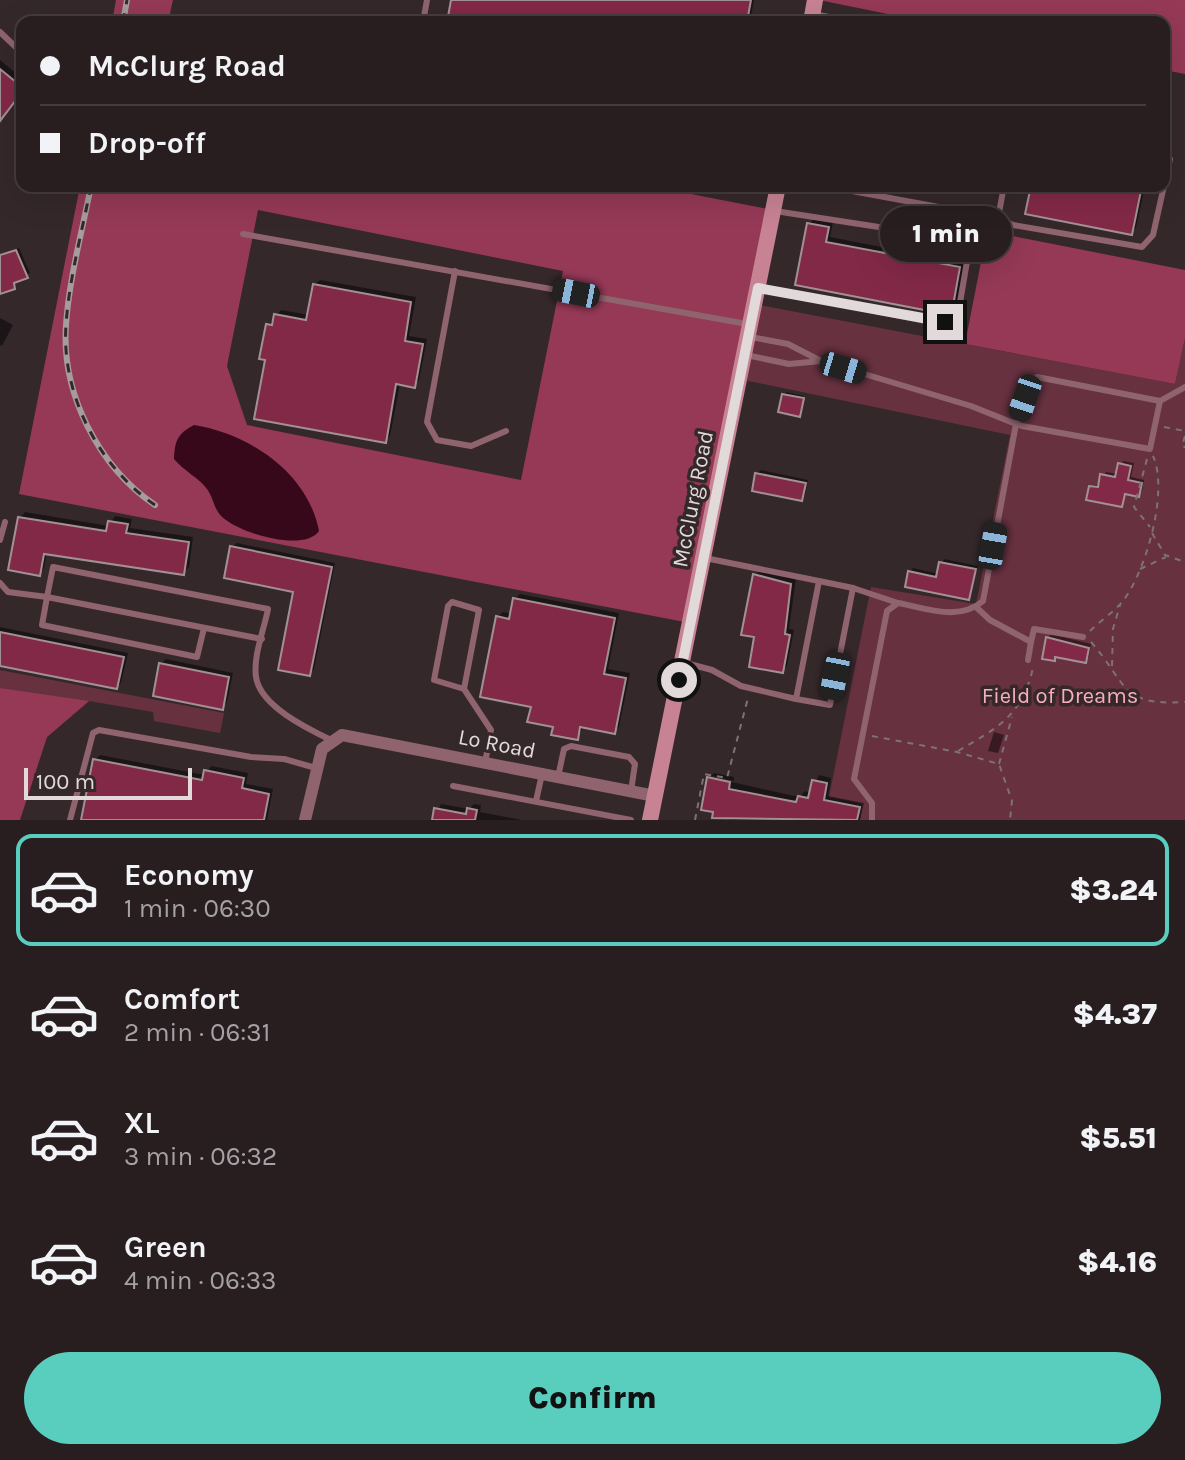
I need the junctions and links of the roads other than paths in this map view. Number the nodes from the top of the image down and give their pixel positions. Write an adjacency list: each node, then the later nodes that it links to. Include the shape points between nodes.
1 (0, 32): 2 (lane)
2 (16, 47)
3 (777, 192): 7 (street, McClurg Road)
4 (857, 192): 8 (lane)
5 (1003, 192): 8 (lane)
6 (1163, 192): 8 (lane, via 1153,235 1142,247)
7 (773, 210): 11 (street, McClurg Road); 11 (lane, via 963,240 969,250 958,314 931,322)
8 (998, 218)
9 (243, 234): 10 (lane)
10 (455, 271): 12 (lane); 18 (lane, via 427,422 437,440 471,446)
11 (758, 288): 12 (street, McClurg Road)
12 (749, 331): 13 (street, McClurg Road); 14 (lane)
13 (744, 354): 14 (lane, via 789,364); 21 (street, McClurg Road)
14 (821, 361): 17 (lane)
15 (1185, 387): 16 (lane)
16 (1160, 401): 17 (lane, via 1037,377); 17 (lane, via 1150,449)
17 (1016, 424): 28 (lane, via 983,601)
18 (506, 431)
19 (5, 522): 20 (lane)
20 (0, 540)
21 (704, 558): 22 (lane); 34 (street, McClurg Road)
22 (819, 581): 24 (lane); 36 (lane)
23 (0, 583): 25 (lane)
24 (853, 588): 27 (lane); 36 (lane, via 830,705)
25 (3, 592): 26 (lane)
26 (47, 597): 29 (lane); 29 (lane, via 42,625 197,657); 31 (lane, via 53,567 69,570 268,609)
27 (898, 603): 28 (lane, via 957,613); 52 (lane, via 887,611 854,779 872,803)
28 (976, 607): 32 (lane)
29 (204, 628): 31 (lane)
30 (1083, 637): 32 (lane, via 1034,629)
31 (262, 639): 37 (lane, via 256,665 261,689 269,700)
32 (1031, 642): 33 (lane)
33 (1028, 660)
34 (682, 662): 36 (lane, via 750,689); 44 (street, McClurg Road)
35 (464, 689): 35 (lane, via 479,610 452,602 434,680); 38 (lane, via 491,730)
36 (796, 699)
37 (331, 740): 38 (street, Lo Road, via 352,735); 39 (street)
38 (485, 763): 40 (street, Lo Road)
39 (316, 768): 47 (lane, via 99,730 93,733); 48 (street)
40 (542, 774): 41 (street, Lo Road); 45 (lane)
41 (558, 777): 43 (street, Lo Road); 43 (lane, via 564,749 571,746 629,757 635,764)
42 (453, 786): 45 (lane)
43 (631, 791): 44 (street, Lo Road)
44 (655, 796): 51 (street, McClurg Road)
45 (536, 801): 46 (lane)
46 (591, 811): 49 (lane); 50 (lane)
47 (70, 820)
48 (305, 820)
49 (590, 820)
50 (631, 820)
51 (650, 820)
52 (872, 820)

